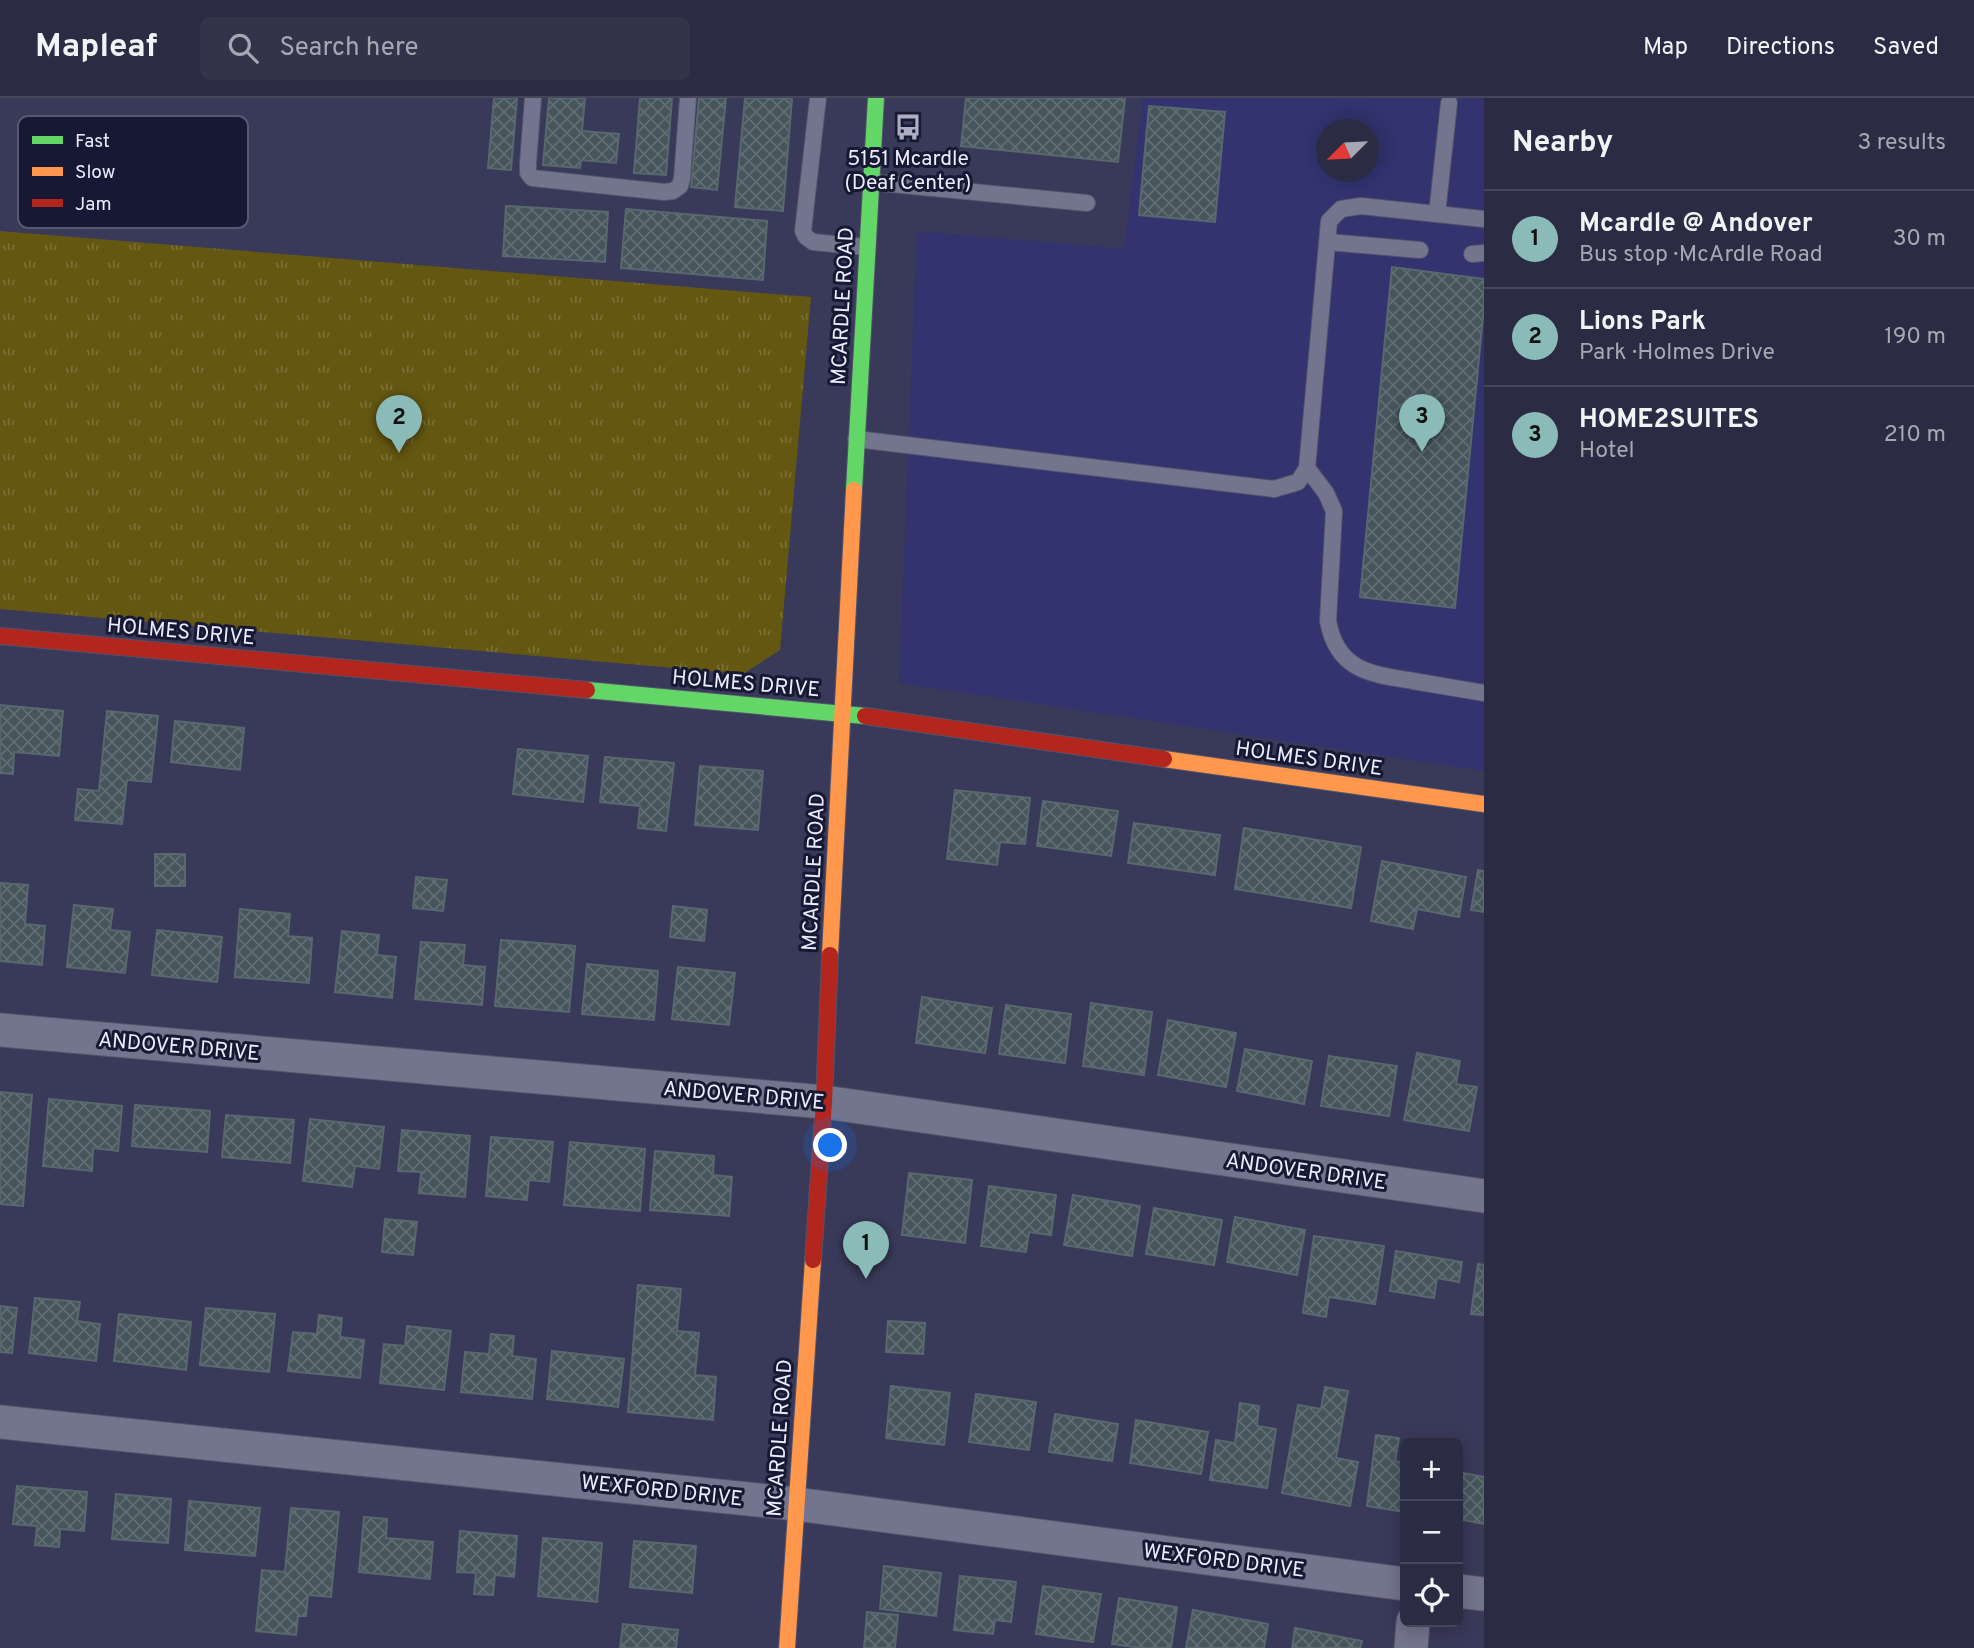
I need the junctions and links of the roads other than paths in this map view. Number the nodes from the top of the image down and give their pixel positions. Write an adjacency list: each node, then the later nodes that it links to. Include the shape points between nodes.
1 (533, 98): 2 (lane, via 528,163 532,178 664,192 680,186)
2 (688, 98)
3 (818, 98): 11 (lane, via 803,231 813,242)
4 (876, 98): 6 (main road, MCARDLE ROAD)
5 (1456, 102): 8 (lane)
6 (870, 181): 7 (lane); 11 (main road, MCARDLE ROAD)
7 (1087, 204)
8 (1437, 214): 9 (lane); 10 (lane, via 1361,206 1341,209 1329,221)
9 (1484, 219)
10 (1328, 242): 12 (lane); 14 (lane)
11 (866, 247): 13 (main road, MCARDLE ROAD)
12 (1420, 250)
13 (856, 439): 14 (lane, via 1274,489 1298,482); 17 (main road, MCARDLE ROAD)
14 (1307, 468): 16 (lane, via 1334,511 1328,621 1345,659 1370,674)
15 (0, 636): 17 (main road, HOLMES DRIVE)
16 (1484, 693)
17 (841, 713): 18 (main road, HOLMES DRIVE); 20 (main road, MCARDLE ROAD)
18 (1484, 804)
19 (0, 1030): 20 (street, ANDOVER DRIVE)
20 (824, 1102): 21 (street, ANDOVER DRIVE); 23 (main road, MCARDLE ROAD)
21 (1484, 1196)
22 (0, 1422): 23 (street, WEXFORD DRIVE)
23 (796, 1504): 24 (street, WEXFORD DRIVE); 28 (main road, MCARDLE ROAD)
24 (1400, 1583)
25 (1463, 1592): 26 (street)
26 (1484, 1594)
27 (1413, 1627): 29 (street)
28 (787, 1648)
29 (1411, 1648)

